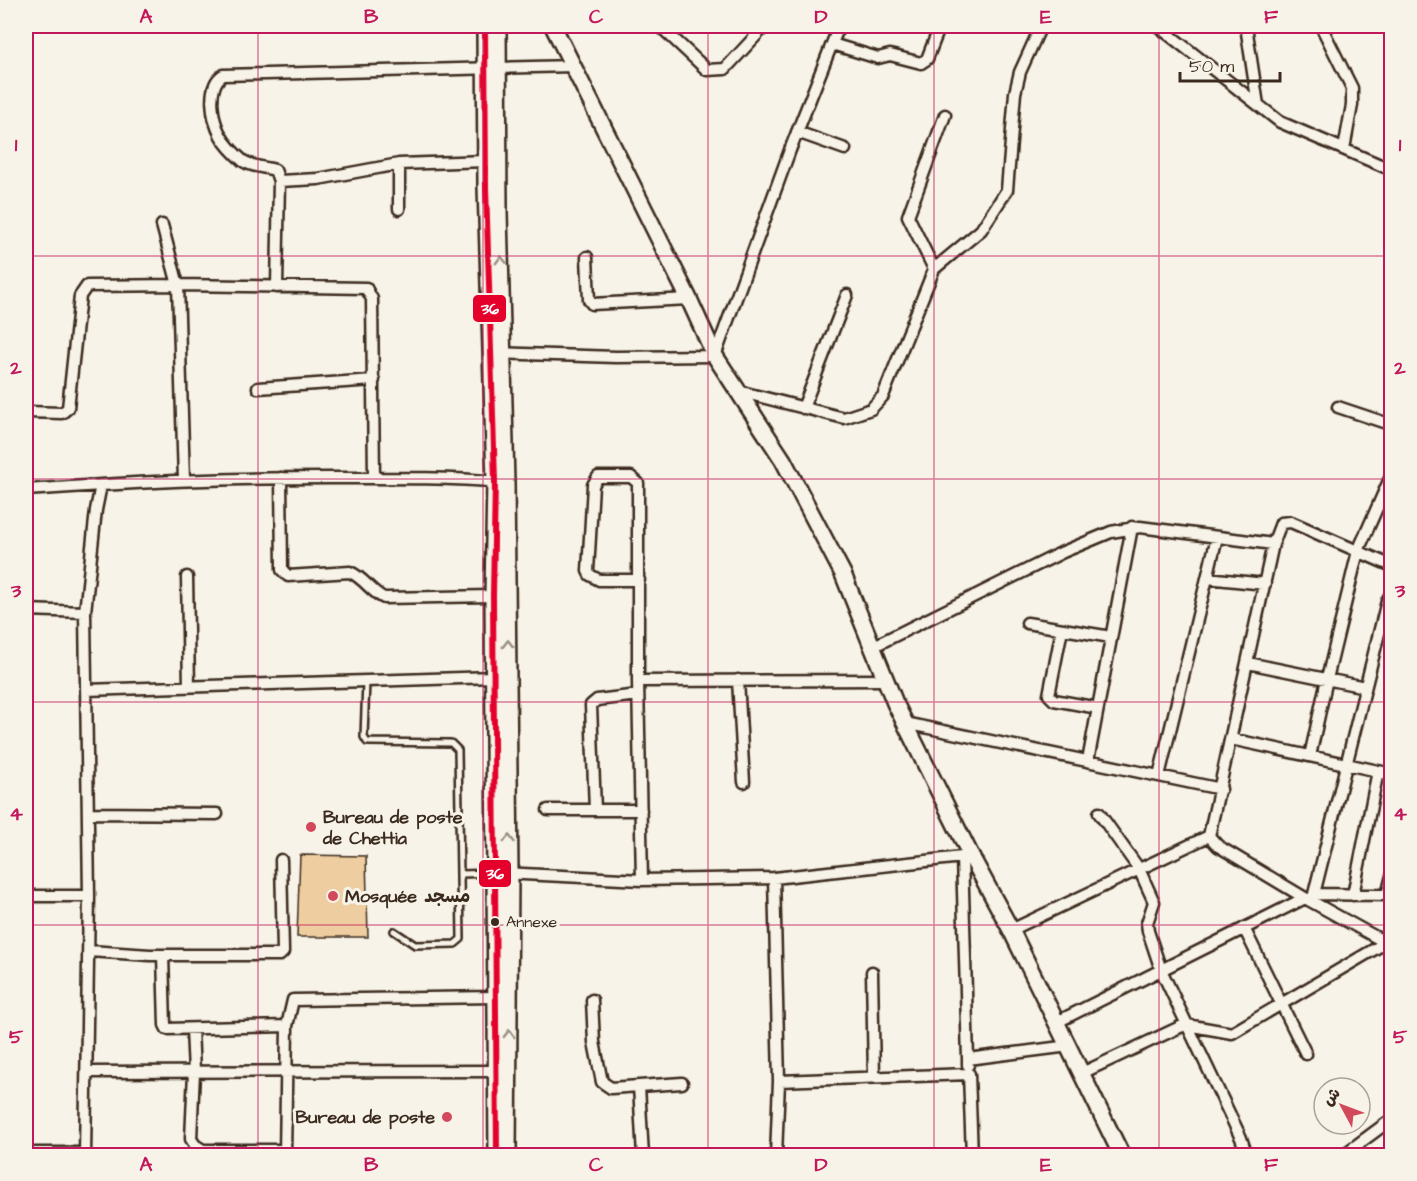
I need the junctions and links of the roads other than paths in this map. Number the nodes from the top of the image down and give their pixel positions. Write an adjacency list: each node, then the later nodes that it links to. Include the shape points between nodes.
1 (485, 26): 14 (main road)
2 (498, 26): 14 (main road)
3 (553, 26): 13 (main road)
4 (660, 26): 5 (street, via 707,70 718,71 725,69)
5 (765, 26)
6 (839, 26): 12 (street)
7 (940, 26): 12 (street, via 925,62 921,63 890,55 878,58)
8 (1041, 26): 27 (street, via 1015,93 1007,190 981,230)
9 (1158, 26): 15 (street)
10 (1246, 26): 15 (street)
11 (1321, 26): 19 (street, via 1352,88)
12 (832, 44): 17 (street)
13 (574, 66): 14 (street); 31 (main road)
14 (492, 69): 20 (main road); 23 (street, via 223,75 213,88 214,116 220,134 244,161 275,170); 32 (main road, one-way to 14)
15 (1258, 105): 19 (street, via 1280,122)
16 (945, 115): 27 (street, via 908,216)
17 (797, 132): 18 (street); 33 (street)
18 (844, 149)
19 (1344, 149): 22 (street)
20 (486, 161): 21 (street); 32 (main road)
21 (399, 164): 23 (street); 24 (street)
22 (1392, 170)
23 (279, 181): 29 (street)
24 (399, 209)
25 (162, 225): 28 (street)
26 (587, 257): 31 (street, via 592,304)
27 (934, 269): 38 (street, via 877,404 844,418)
28 (178, 285): 29 (street); 39 (street, via 93,285 83,290 68,408 62,413); 44 (street)
29 (277, 287): 34 (street, via 366,288 372,299)
30 (847, 295): 38 (street)
31 (690, 299): 33 (main road)
32 (498, 353): 33 (street); 45 (main road)
33 (715, 357): 36 (main road)
34 (374, 380): 35 (street); 43 (street)
35 (258, 388)
36 (738, 391): 38 (street); 64 (main road, via 783,460 843,574)
37 (1338, 407): 40 (street)
38 (803, 408)
39 (26, 412)
40 (1392, 425)
41 (1392, 474): 51 (street)
42 (281, 478): 43 (street); 44 (street); 58 (street, via 282,570 288,576 350,572 384,598)
43 (374, 478): 45 (street)
44 (184, 480): 46 (street)
45 (501, 482): 58 (main road); 97 (main road, one-way to 45)
46 (101, 484): 47 (street); 60 (street)
47 (26, 490)
48 (1132, 528): 49 (street); 63 (street); 64 (street, via 1111,532 1063,552)
49 (1216, 537): 50 (street); 54 (street)
50 (1274, 544): 51 (street, via 1284,521); 56 (street)
51 (1358, 551): 52 (street); 67 (street)
52 (1392, 566)
53 (188, 577): 72 (street)
54 (1207, 578): 56 (street); 84 (street)
55 (639, 580): 55 (street, via 638,483 631,477 598,477 593,485 590,575 599,580); 71 (street)
56 (1265, 584): 65 (street)
57 (1392, 592): 73 (street)
58 (494, 596): 66 (main road)
59 (26, 610): 60 (street)
60 (85, 612): 74 (street)
61 (1027, 623): 62 (street)
62 (1062, 629): 63 (street); 76 (street, via 1048,695 1054,700)
63 (1111, 637): 76 (street)
64 (872, 647): 69 (main road)
65 (1248, 663): 67 (street); 78 (street)
66 (494, 677): 70 (street); 97 (main road)
67 (1327, 679): 73 (street); 79 (street)
68 (738, 680): 69 (street); 71 (street); 85 (street)
69 (885, 680): 77 (main road)
70 (366, 681): 72 (street); 98 (lane, via 367,742 451,743 458,750)
71 (638, 681): 75 (street)
72 (189, 687): 74 (street)
73 (1365, 687): 81 (street)
74 (86, 690): 90 (street)
75 (638, 695): 88 (street, via 597,700 591,705); 89 (street)
76 (1098, 708): 80 (street)
77 (905, 723): 80 (street); 94 (main road)
78 (1231, 739): 79 (street); 86 (street)
79 (1311, 756): 81 (street)
80 (1088, 761): 84 (street)
81 (1345, 764): 82 (street); 106 (street)
82 (1378, 771): 83 (street); 102 (street)
83 (1392, 774)
84 (1159, 776): 86 (street)
85 (744, 782)
86 (1221, 789): 93 (street)
87 (548, 810): 88 (street)
88 (595, 810): 89 (street)
89 (641, 810): 101 (street)
90 (88, 813): 92 (street); 105 (street)
91 (1099, 813): 96 (street)
92 (217, 814)
93 (1209, 836): 96 (street); 106 (street, via 1218,846)
94 (967, 856): 100 (street); 108 (main road); 124 (street)
95 (281, 860): 112 (street, via 282,954)
96 (1139, 869): 108 (street); 113 (street, via 1154,902 1147,923)
97 (502, 873): 98 (lane); 101 (street); 115 (main road); 125 (main road, one-way to 97)
98 (461, 874): 109 (lane, via 462,939 455,944 415,945)
99 (1392, 876): 103 (street)
100 (774, 879): 101 (street); 132 (street)
101 (642, 880)
102 (1353, 895): 103 (street); 106 (street)
103 (1389, 895)
104 (26, 896): 105 (street)
105 (89, 896): 111 (street)
106 (1311, 898): 107 (street); 110 (street)
107 (1244, 928): 113 (street); 117 (street)
108 (1011, 930): 118 (main road)
109 (394, 932)
110 (1388, 945): 117 (street)
111 (89, 951): 112 (street); 126 (street)
112 (163, 955): 121 (street, via 165,1027)
113 (1161, 970): 118 (street); 119 (street)
114 (872, 972): 131 (street)
115 (496, 997): 120 (street, via 294,1000); 125 (main road)
116 (592, 1000): 134 (street, via 594,1042 602,1082 611,1088)
117 (1282, 1004): 119 (street, via 1232,1033); 123 (street)
118 (1057, 1022): 122 (main road)
119 (1186, 1025): 129 (street); 145 (street)
120 (288, 1026): 121 (street); 128 (street)
121 (192, 1029): 127 (street)
122 (1069, 1046): 124 (street); 129 (main road)
123 (1306, 1054)
124 (968, 1059): 130 (street)
125 (503, 1071): 128 (street); 139 (main road); 140 (main road)
126 (87, 1072): 127 (street); 138 (street)
127 (194, 1072): 128 (street); 137 (street, via 195,1145 203,1150)
128 (285, 1072): 137 (street)
129 (1082, 1073): 144 (main road)
130 (969, 1074): 131 (street); 143 (street)
131 (874, 1077): 132 (street)
132 (779, 1081): 142 (street)
133 (682, 1083): 134 (street)
134 (639, 1086): 141 (street)
135 (1392, 1119): 146 (street)
136 (26, 1153): 138 (street)
137 (285, 1153)
138 (85, 1154)
139 (497, 1155)
140 (508, 1155)
141 (643, 1155)
142 (776, 1155)
143 (972, 1155)
144 (1122, 1155)
145 (1247, 1155)
146 (1342, 1155)

